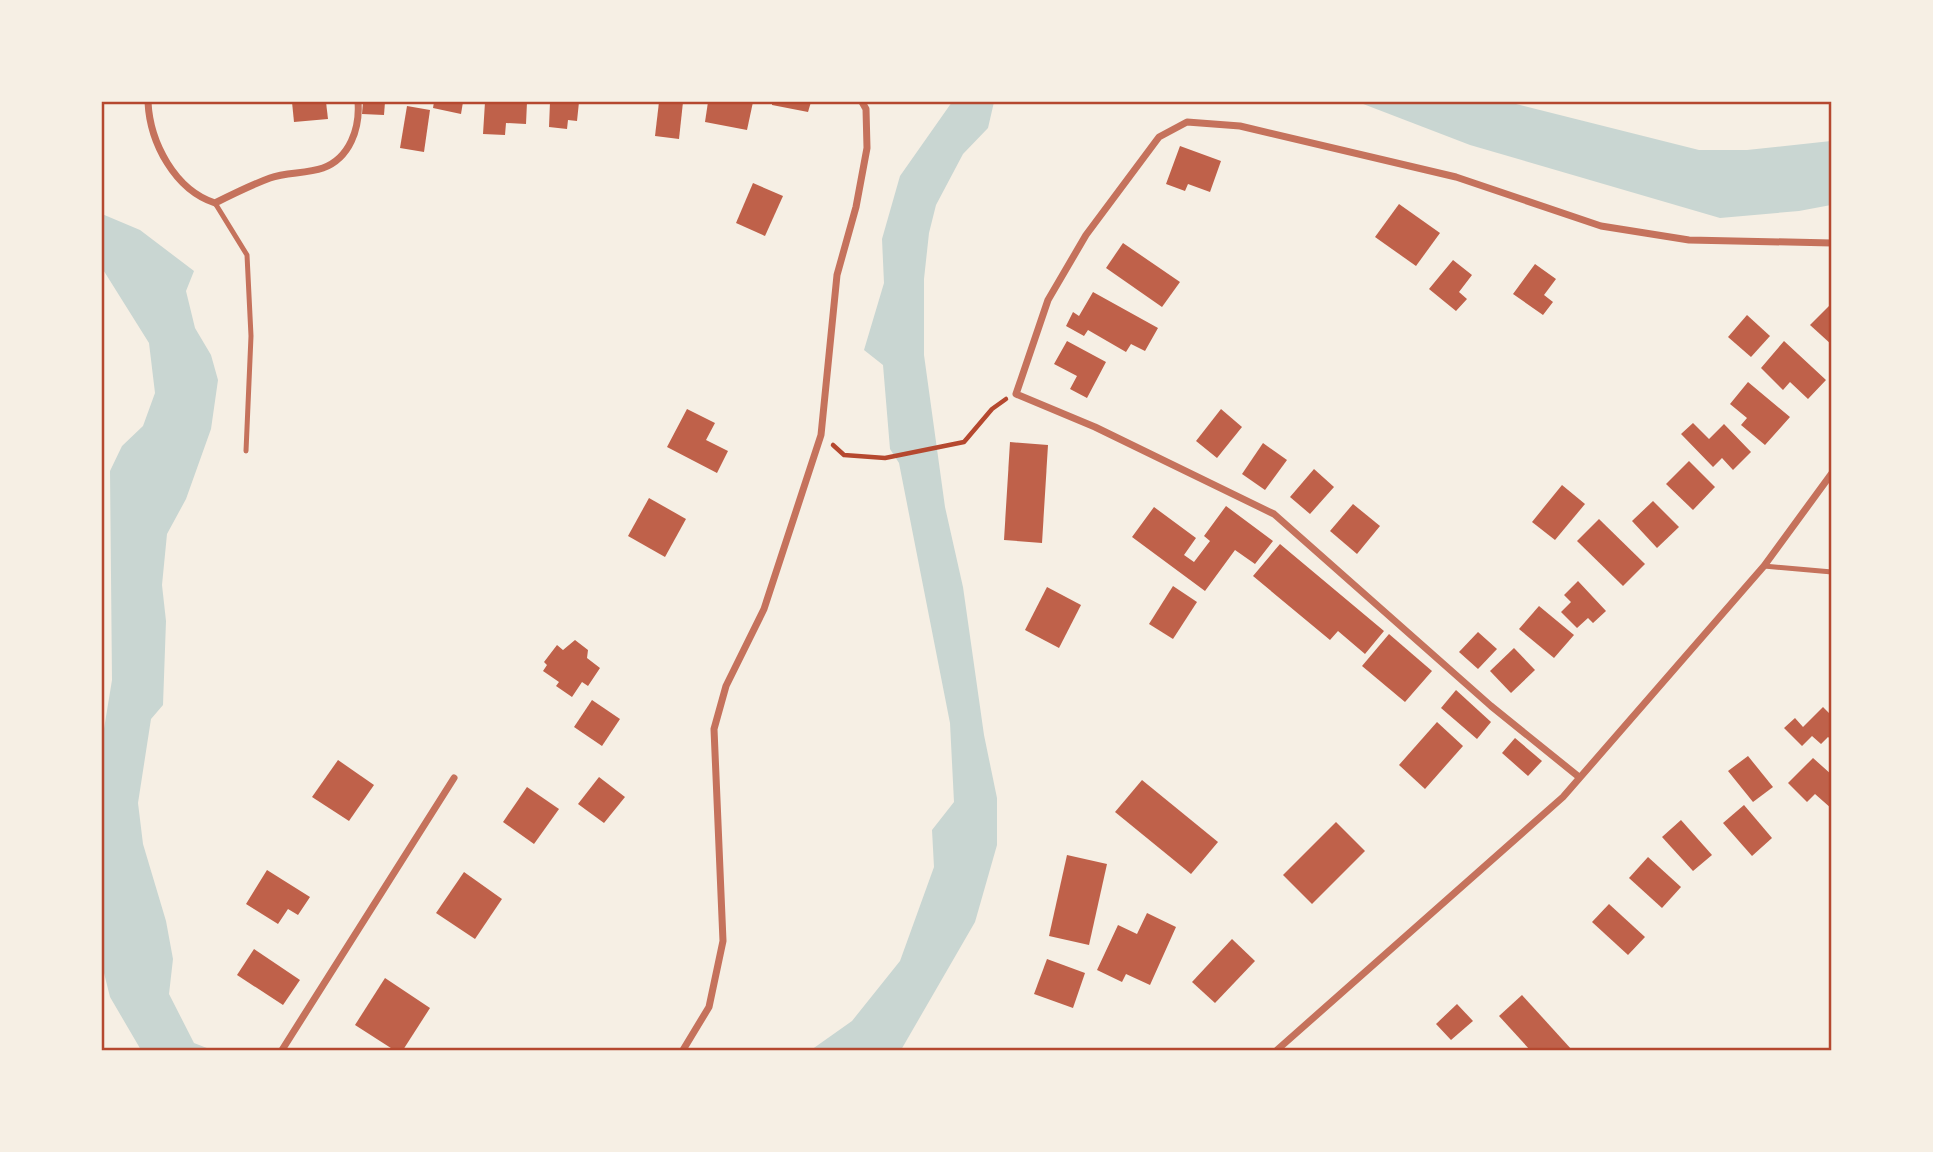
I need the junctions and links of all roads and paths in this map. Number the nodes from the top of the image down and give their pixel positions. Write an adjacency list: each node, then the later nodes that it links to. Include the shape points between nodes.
1 (148, 102): 4 (street, via 159,145 178,180 199,197)
2 (358, 102): 4 (street, via 360,122 341,156 323,168 272,177)
3 (862, 102): 7 (street, via 867,148 837,275)
4 (215, 202): 8 (lane, via 247,255 251,336)
5 (1832, 243): 12 (street, via 1689,240 1601,226 1455,177 1240,126 1187,122 1158,137 1086,236 1048,300 1016,394 1095,427 1273,514 1491,706)
6 (992, 408): 7 (path, via 964,442 885,458 844,455)
7 (821, 435): 15 (street, via 764,609 726,686 714,729 723,941 709,1007)
8 (246, 451)
9 (1832, 473): 10 (street)
10 (1764, 566): 11 (lane); 12 (street)
11 (1832, 572)
12 (1580, 777): 16 (street)
13 (454, 778): 14 (street)
14 (282, 1051)
15 (683, 1051)
16 (1277, 1051)

